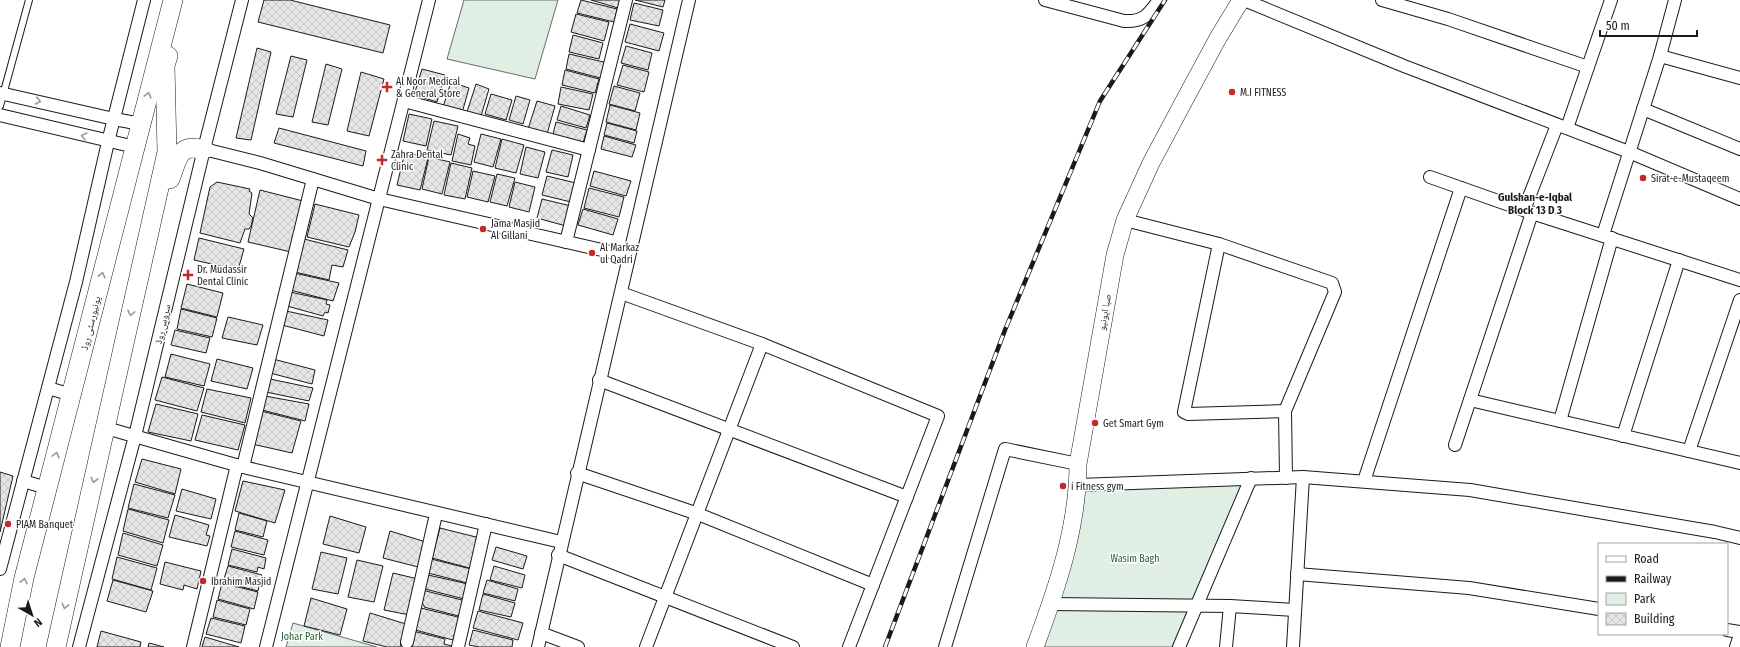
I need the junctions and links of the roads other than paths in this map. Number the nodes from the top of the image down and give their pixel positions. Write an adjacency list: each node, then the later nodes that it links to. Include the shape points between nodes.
1 (29, 0): 18 (lane)
2 (144, 0): 23 (street)
3 (173, 0): 24 (main road, یونیورسٹی روڈ, one-way to 3)
4 (182, 0): 40 (main road, via 165,65 167,152)
5 (242, 0): 28 (street, سروس روڈ)
6 (430, 0): 19 (street)
7 (626, 0): 30 (street)
8 (689, 0): 43 (street)
9 (1045, 0): 10 (street, via 1134,22 1142,20 1150,13)
10 (1159, 0)
11 (1242, 0): 25 (street); 38 (main road, صبا ایونیو, via 1218,38 1151,163)
12 (1382, 0): 16 (street, via 1448,19)
13 (1611, 0): 16 (street)
14 (1675, 0): 15 (street)
15 (1660, 56): 17 (street); 21 (street)
16 (1588, 66): 25 (street)
17 (1740, 78)
18 (2, 93): 20 (lane); 23 (street, one-way to 23)
19 (404, 101): 30 (street); 35 (street)
20 (0, 106)
21 (1643, 109): 29 (street); 31 (street)
22 (0, 115): 26 (street, one-way to 22)
23 (114, 119): 24 (street); 26 (street)
24 (141, 124): 27 (main road, یونیورسٹی روڈ)
25 (1562, 127): 31 (street); 37 (street)
26 (108, 142): 27 (street); 50 (street, via 76,282)
27 (135, 147): 51 (main road, یونیورسٹی روڈ, one-way to 27)
28 (204, 149): 33 (street); 40 (main road, via 188,148 178,158); 57 (street, سروس روڈ)
29 (1740, 149)
30 (589, 150): 41 (street)
31 (1629, 152): 36 (street); 39 (street)
32 (1430, 177): 34 (street)
33 (313, 179): 35 (street); 63 (street)
34 (1461, 188): 37 (street); 69 (street)
35 (379, 199): 41 (street); 70 (street)
36 (1740, 199)
37 (1528, 212): 39 (street); 52 (street)
38 (1125, 220): 42 (street); 62 (main road, صبا ایونیو, via 1115,255)
39 (1608, 237): 44 (street); 54 (street)
40 (147, 240): 55 (main road, one-way to 55)
41 (566, 242): 43 (street)
42 (1219, 244): 53 (street, via 1332,283 1334,287 1335,292); 53 (street, via 1184,412 1188,414)
43 (628, 256): 46 (street)
44 (1679, 260): 45 (street); 58 (street)
45 (1740, 280)
46 (622, 293): 48 (street); 49 (street)
47 (1740, 300): 60 (street)
48 (762, 344): 56 (street); 73 (street, via 938,416)
49 (599, 380): 56 (street); 64 (street)
50 (48, 388): 51 (street); 68 (street)
51 (72, 395): 72 (main road, یونیورسٹی روڈ, one-way to 51)
52 (1470, 400): 54 (street); 59 (street)
53 (1285, 411): 67 (street)
54 (1560, 421): 58 (street)
55 (106, 428): 57 (street); 94 (main road, one-way to 94)
56 (730, 429): 73 (street); 75 (street)
57 (135, 436): 63 (street); 95 (street, سروس روڈ)
58 (1622, 436): 60 (street)
59 (1455, 445)
60 (1689, 451): 61 (street)
61 (1740, 463)
62 (1078, 464): 71 (main road, صبا ایونیو); 104 (street, via 1005,448)
63 (240, 466): 70 (street); 96 (street)
64 (578, 473): 75 (street); 78 (street)
65 (1303, 477): 67 (street); 69 (street); 81 (street)
66 (1251, 478): 67 (street); 71 (street); 85 (street)
67 (1286, 478)
68 (23, 481): 72 (street); 80 (street)
69 (1364, 481): 77 (street, via 1470,490)
70 (308, 482): 74 (street); 97 (street)
71 (1078, 485): 84 (main road, صبا ایونیو, via 1068,544)
72 (47, 488): 93 (main road, یونیورسٹی روڈ, one-way to 72, via 24,578)
73 (907, 497): 82 (street)
74 (436, 514): 76 (street); 92 (street)
75 (698, 514): 82 (street); 83 (street)
76 (486, 524): 78 (street); 98 (street)
77 (1740, 538)
78 (561, 542): 79 (street)
79 (558, 555): 83 (street); 90 (street)
80 (0, 567)
81 (1297, 574): 87 (street, via 1469,588); 88 (street)
82 (872, 585): 103 (street)
83 (666, 597): 101 (street); 102 (street)
84 (1052, 604): 85 (street); 105 (main road, صبا ایونیو)
85 (1196, 606): 86 (street); 106 (street)
86 (1230, 606): 88 (street); 107 (street)
87 (1598, 609)
88 (1295, 610): 108 (street)
89 (1728, 630): 91 (street)
90 (541, 633): 99 (street); 100 (street)
91 (1740, 633): 109 (street)
92 (407, 642)
93 (10, 647)
94 (56, 647)
95 (79, 647)
96 (193, 647)
97 (266, 647)
98 (458, 647)
99 (538, 647)
100 (578, 647)
101 (646, 647)
102 (793, 647)
103 (849, 647)
104 (945, 647)
105 (1035, 647)
106 (1179, 647)
107 (1226, 647)
108 (1293, 647)
109 (1736, 647)

